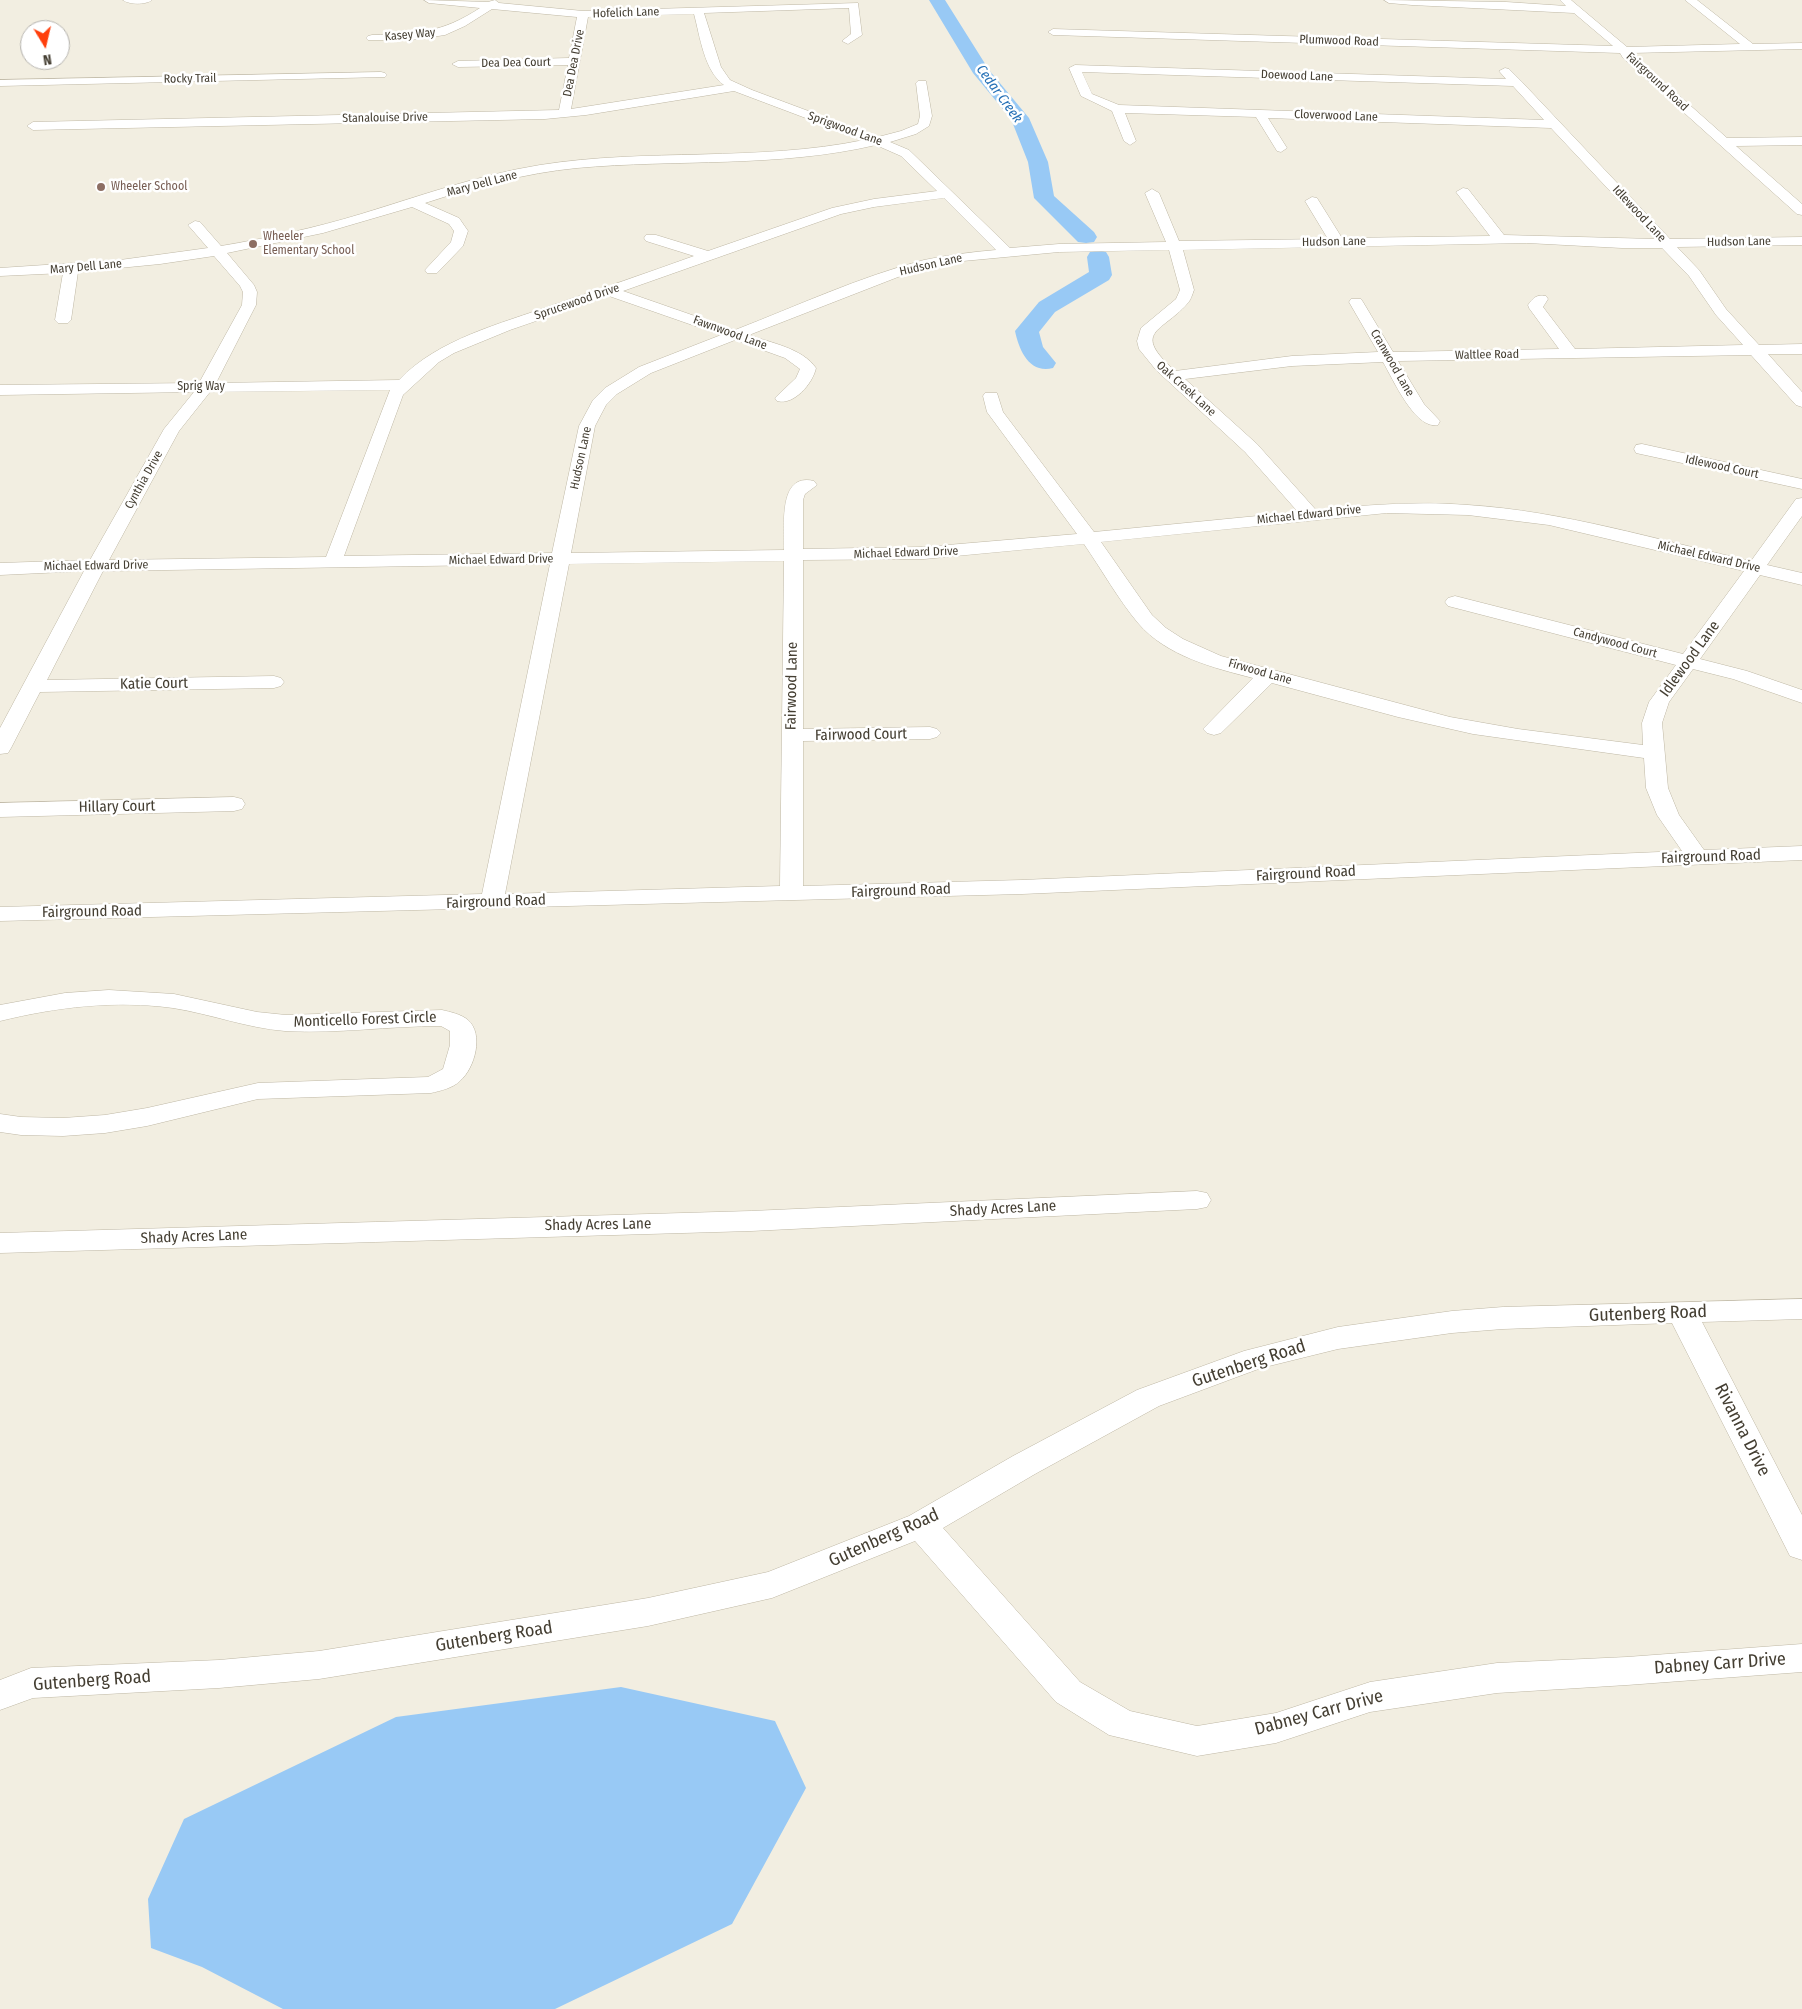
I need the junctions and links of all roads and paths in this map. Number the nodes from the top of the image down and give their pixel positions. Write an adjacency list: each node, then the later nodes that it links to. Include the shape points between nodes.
1 (128, 0): 2 (street)
2 (146, 0)
3 (429, 0): 7 (street, Hofelich Lane)
4 (1389, 0): 9 (street)
5 (1565, 0): 9 (street)
6 (1690, 0): 17 (street)
7 (495, 3): 10 (street, Hofelich Lane); 13 (street, Kasey Way, via 442,32)
8 (698, 10): 10 (street, Hofelich Lane); 14 (street, Hofelich Lane, via 854,6 857,35); 26 (street, Sprigwood Lane, via 718,74)
9 (1576, 10): 18 (street)
10 (584, 14): 19 (street, Dea Dea Drive)
11 (1053, 32): 15 (street, Plumwood Road)
12 (1469, 33): 15 (street, Idlewood Lane)
13 (372, 38)
14 (848, 41)
15 (1482, 46): 18 (street, Plumwood Road); 25 (street, Idlewood Lane)
16 (1802, 46): 17 (street, Fairground Road)
17 (1752, 48): 18 (street, Fairground Road)
18 (1624, 50): 37 (street, Fairground Road)
19 (574, 61): 20 (street, Dea Dea Court); 28 (street, Dea Dea Drive)
20 (458, 64)
21 (1076, 68): 25 (street, Doewood Lane); 27 (street, Cloverwood Lane, via 1085,94)
22 (381, 75): 23 (street, Rocky Trail)
23 (0, 83)
24 (922, 83): 34 (street, Mary Dell Lane, via 927,115 923,126)
25 (1517, 83): 31 (street, Idlewood Lane)
26 (735, 87): 28 (street, Stanalouise Drive); 34 (street, Sprigwood Lane)
27 (1117, 109): 29 (street, Cloverwood Lane); 35 (street)
28 (564, 113): 32 (street, Stanalouise Drive)
29 (1260, 114): 30 (street, Cloverwood Lane); 38 (street)
30 (1408, 119): 31 (street, Cloverwood Lane); 33 (street)
31 (1555, 124): 50 (street, Idlewood Lane)
32 (33, 126)
33 (1418, 133)
34 (877, 141): 41 (street, Sprigwood Lane, via 912,159); 43 (street, Mary Dell Lane, via 798,156 565,166 498,178)
35 (1130, 141)
36 (1802, 141): 37 (street)
37 (1723, 142): 44 (street, Fairground Road)
38 (1281, 148)
39 (1463, 192): 47 (street)
40 (1152, 193): 51 (street, Oak Creek Lane)
41 (948, 194): 53 (street, Sprigwood Lane); 54 (street, Sprucewood Drive, via 848,208)
42 (1312, 201): 49 (street)
43 (415, 203): 52 (street, Mary Dell Lane, via 313,231); 56 (street, via 454,221 461,231 458,244)
44 (1802, 211)
45 (195, 225): 52 (street, Cynthia Drive)
46 (651, 238): 54 (street)
47 (1500, 240): 49 (street, Hudson Lane); 50 (street, Hudson Lane)
48 (1802, 241): 50 (street, Hudson Lane)
49 (1337, 242): 51 (street, Hudson Lane)
50 (1666, 243): 64 (street, Idlewood Lane)
51 (1174, 245): 53 (street, Hudson Lane); 67 (street, Oak Creek Lane, via 1188,290 1182,301 1150,328 1145,341 1154,360)
52 (215, 251): 55 (street, Mary Dell Lane); 69 (street, Cynthia Drive, via 247,285 250,299)
53 (1006, 252): 62 (street, Hudson Lane, via 912,268)
54 (708, 256): 58 (street, Sprucewood Drive)
55 (71, 269): 57 (street, Mary Dell Lane); 61 (street)
56 (432, 270)
57 (0, 272)
58 (609, 291): 62 (street, Fawnwood Lane); 68 (street, Sprucewood Drive, via 449,350 422,367)
59 (1541, 299): 65 (street, via 1536,308)
60 (1356, 302): 66 (street, Cranwood Lane)
61 (63, 320)
62 (735, 334): 72 (street, Fawnwood Lane, via 805,363 808,371 805,378); 82 (street, Hudson Lane, via 632,376 598,403 586,426)
63 (1802, 349): 64 (street, Waltlee Road)
64 (1755, 350): 65 (street, Waltlee Road); 73 (street, Idlewood Lane)
65 (1570, 353): 66 (street, Waltlee Road)
66 (1388, 357): 67 (street, Waltlee Road, via 1292,361); 74 (street, Cranwood Lane, via 1417,407)
67 (1172, 376): 79 (street, Oak Creek Lane, via 1251,448)
68 (403, 385): 69 (street, Sprig Way); 83 (street, Sprucewood Drive, via 395,394)
69 (206, 386): 70 (street, Sprig Way); 84 (street, Cynthia Drive, via 172,429)
70 (0, 390)
71 (991, 396): 80 (street, Firwood Lane, via 995,412)
72 (783, 398)
73 (1802, 402)
74 (1432, 421)
75 (1642, 449): 76 (street, Idlewood Court)
76 (1802, 484)
77 (808, 485): 81 (street, Fairwood Lane, via 798,491 794,500)
78 (1802, 503): 85 (street, Idlewood Lane)
79 (1311, 515): 80 (street, Michael Edward Drive); 85 (street, Michael Edward Drive, via 1387,508 1433,508 1525,516)
80 (1089, 538): 81 (street, Michael Edward Drive, via 924,553); 90 (street, Firwood Lane, via 1145,619 1166,638 1189,650)
81 (794, 556): 82 (street, Michael Edward Drive); 96 (street, Fairwood Lane)
82 (559, 559): 83 (street, Michael Edward Drive); 104 (street, Hudson Lane)
83 (333, 562): 84 (street, Michael Edward Drive)
84 (97, 566): 86 (street, Michael Edward Drive); 92 (street, Cynthia Drive)
85 (1756, 568): 87 (street, Michael Edward Drive); 89 (street, Idlewood Lane)
86 (0, 569)
87 (1802, 579)
88 (1455, 602): 89 (street, Candywood Court)
89 (1688, 662): 93 (street, Candywood Court, via 1740,675); 98 (street, Idlewood Lane, via 1659,702 1652,723)
90 (1268, 675): 94 (street); 98 (street, Firwood Lane, via 1471,728)
91 (274, 682): 92 (street, Katie Court)
92 (33, 686): 97 (street, Cynthia Drive)
93 (1802, 697)
94 (1214, 729)
95 (930, 733): 96 (street, Fairwood Court)
96 (792, 736): 103 (street, Fairwood Lane)
97 (0, 748)
98 (1653, 753): 102 (street, Idlewood Lane, via 1662,805)
99 (234, 804): 100 (street, Hillary Court)
100 (0, 810)
101 (1802, 853): 102 (street, Fairground Road)
102 (1697, 857): 103 (street, Fairground Road)
103 (793, 894): 104 (street, Fairground Road)
104 (492, 902): 105 (street, Fairground Road)
105 (0, 914)
106 (0, 1013): 107 (street, Monticello Forest Circle, via 54,1002 129,998 172,1001 261,1021 287,1023 442,1018 453,1021 462,1028 464,1035 454,1074 431,1085 258,1092 105,1124 63,1127)
107 (0, 1123)
108 (1197, 1200): 109 (street, Shady Acres Lane, via 751,1221)
109 (0, 1243)
110 (1802, 1309): 111 (street, Gutenberg Road)
111 (1682, 1313): 112 (street, Gutenberg Road, via 1452,1322 1338,1338 1255,1359 1148,1398); 113 (street, Rivanna Drive)
112 (921, 1525): 114 (street, Dabney Carr Drive, via 1068,1692 1122,1724 1197,1741 1276,1728 1370,1697 1497,1678); 115 (street, Gutenberg Road, via 772,1585 648,1612 319,1665 218,1674 31,1683)
113 (1802, 1547)
114 (1802, 1658)
115 (0, 1695)

